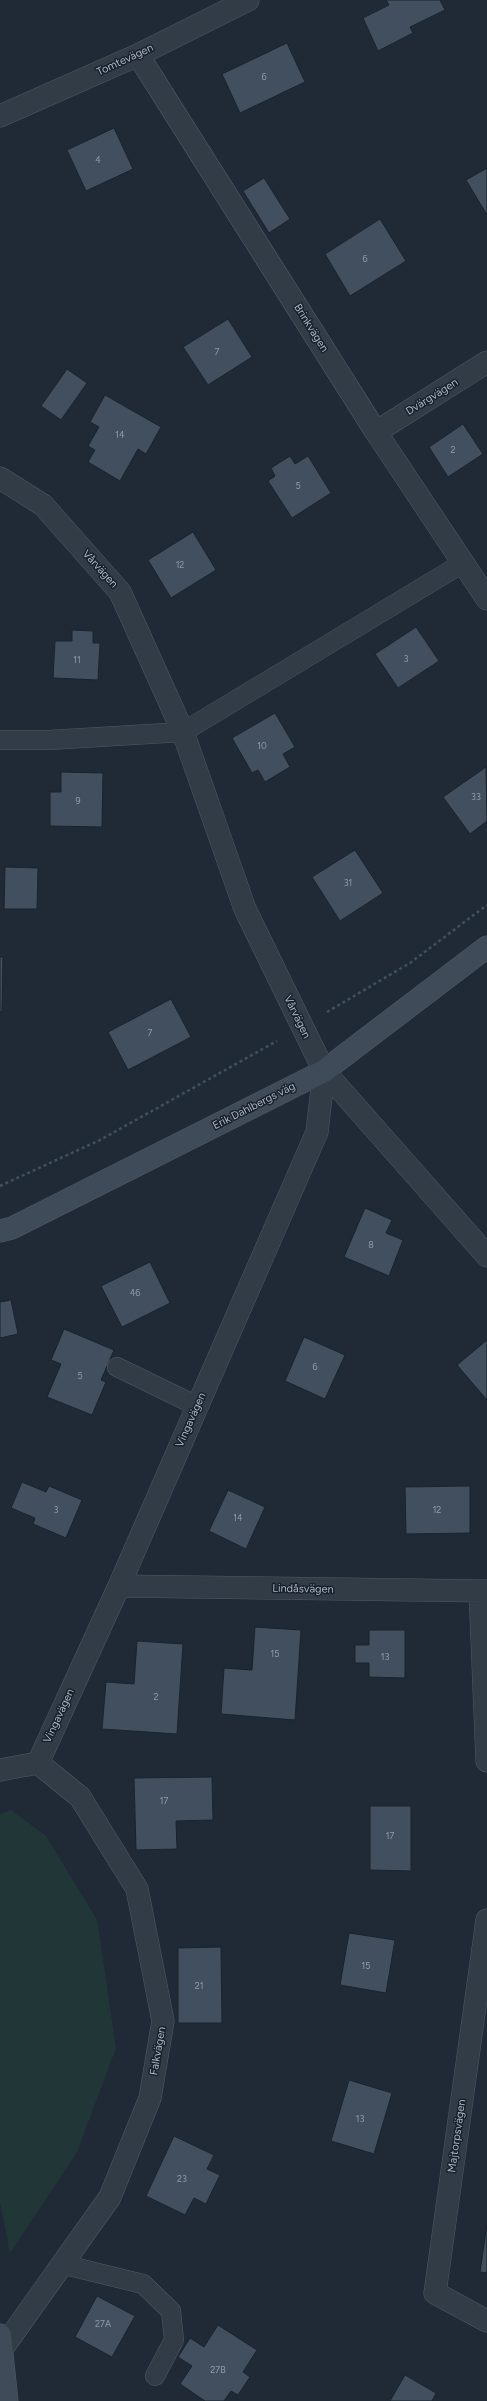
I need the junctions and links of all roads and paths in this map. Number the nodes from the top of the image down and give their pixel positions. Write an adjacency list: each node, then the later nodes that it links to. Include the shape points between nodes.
1 (248, 0): 2 (street, Tomtevägen)
2 (138, 54): 3 (street, Tomtevägen); 5 (street, Brinkvägen)
3 (0, 116)
4 (487, 362): 5 (street, Dvärgvägen)
5 (376, 432): 7 (street, Brinkvägen)
6 (0, 478): 9 (street, Vårvägen, via 43,505 120,592)
7 (463, 563): 8 (street, Brinkvägen); 9 (lane)
8 (487, 599)
9 (183, 732): 10 (lane, via 49,740); 13 (street, Vårvägen, via 244,909)
10 (0, 740)
11 (487, 904): 13 (path, via 410,963)
12 (487, 947): 14 (street, Erik Dahlbergs väg)
13 (302, 1027): 14 (street, Vårvägen); 15 (path, via 100,1140)
14 (324, 1071): 16 (street, Erik Dahlbergs väg, via 12,1228); 17 (street, Vårvägen); 19 (street, Vingavägen, via 317,1132)
15 (0, 1186)
16 (0, 1231)
17 (487, 1256)
18 (117, 1367): 19 (lane)
19 (197, 1406): 20 (street, Vingavägen)
20 (119, 1586): 21 (street, Lindåsvägen); 23 (street, Vingavägen)
21 (483, 1591): 22 (street)
22 (487, 1761)
23 (38, 1763): 24 (street); 26 (street, Falkvägen, via 80,1796 137,1889 163,2020 150,2098 110,2197)
24 (0, 1770)
25 (487, 1920): 27 (street, Majtorpsvägen, via 434,2293)
26 (61, 2264): 28 (street, Falkvägen); 29 (lane, via 143,2284 171,2311 174,2340)
27 (487, 2321)
28 (1, 2342): 30 (street, Falkvägen)
29 (155, 2376)
30 (7, 2401)

